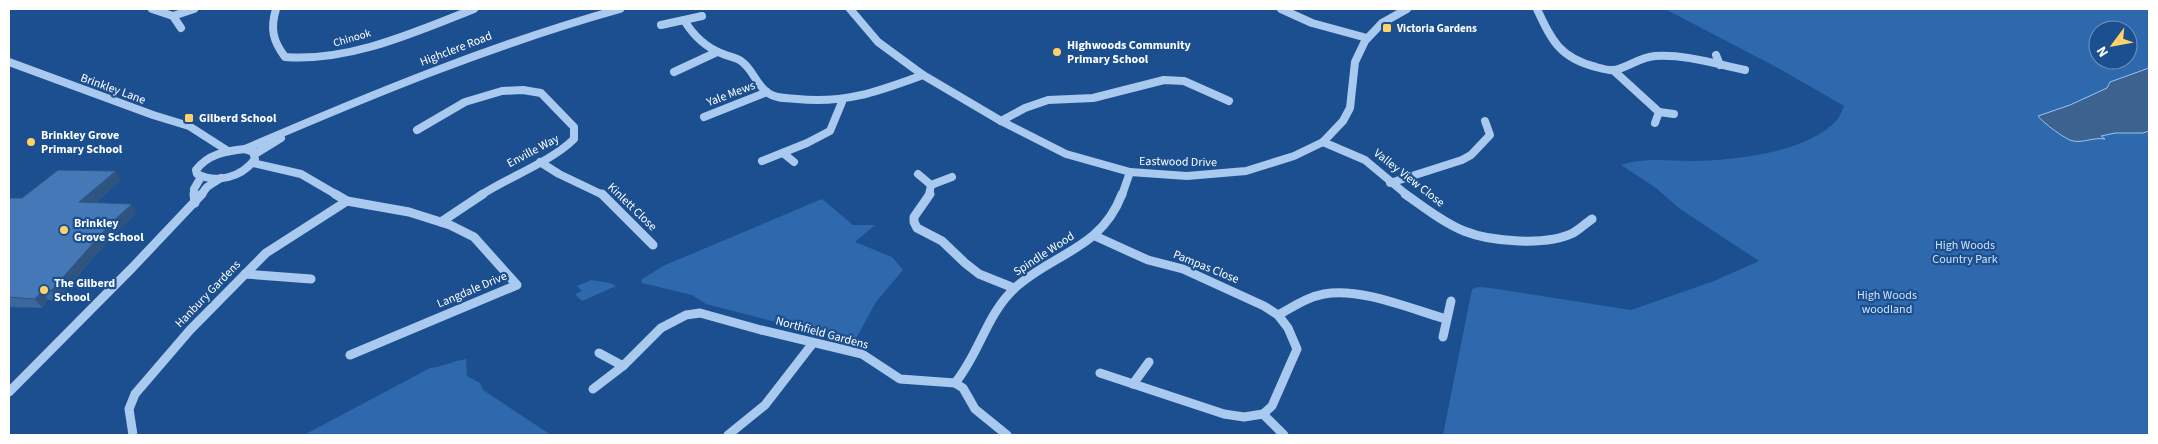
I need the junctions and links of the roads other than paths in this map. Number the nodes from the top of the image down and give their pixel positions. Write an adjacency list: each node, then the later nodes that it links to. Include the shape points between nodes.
1 (152, 9): 10 (street)
2 (194, 9): 10 (street)
3 (276, 9): 4 (street, Chinook, via 270,26 272,35 285,57 297,60 335,54 430,26)
4 (474, 9)
5 (620, 9): 32 (street, Highclere Road, via 493,47)
6 (850, 9): 23 (street, Eastwood Drive, via 878,42)
7 (1281, 9): 15 (street, via 1320,26)
8 (1407, 9): 15 (street, Eastwood Drive, via 1382,23)
9 (1537, 9): 20 (street, via 1558,50 1572,60)
10 (173, 16): 14 (street)
11 (702, 16): 12 (street)
12 (684, 20): 13 (street); 16 (street, via 701,41)
13 (661, 25)
14 (182, 28)
15 (1368, 38): 36 (street, Eastwood Drive, via 1355,62 1350,108 1343,121)
16 (718, 52): 22 (street); 24 (street, via 749,67)
17 (1716, 55): 19 (street)
18 (9, 62): 35 (street, Brinkley Lane, via 153,116 189,126)
19 (1720, 65): 20 (street, via 1655,56 1641,58); 21 (street)
20 (1613, 70): 27 (street)
21 (1744, 70)
22 (674, 72)
23 (923, 74): 26 (street, via 872,95); 30 (street, Eastwood Drive)
24 (767, 92): 26 (street, via 776,97); 29 (street, Yale Mews)
25 (1229, 101): 30 (street, via 1184,81 1164,80 1093,98 1048,100)
26 (842, 102): 39 (street, via 830,131)
27 (1660, 112): 28 (street); 33 (street)
28 (1674, 114)
29 (704, 117)
30 (1001, 121): 46 (street, Eastwood Drive, via 1066,154)
31 (1485, 121): 52 (street, via 1490,134 1471,155)
32 (305, 123): 37 (street, Highclere Road); 41 (street, Highclere Road)
33 (1655, 123)
34 (417, 130): 43 (street, Enville Way, via 465,102 484,95 523,90 540,93 574,127 574,139 566,148)
35 (207, 138): 38 (street, Brinkley Lane); 40 (street)
36 (1323, 142): 46 (street, Eastwood Drive, via 1294,156 1246,171 1187,176); 52 (street, Valley View Close, via 1366,160)
37 (245, 148): 38 (street, Highclere Road); 41 (street, Langdale Drive)
38 (228, 151): 40 (street, Highclere Road)
39 (783, 153): 42 (street); 44 (street)
40 (211, 156): 49 (street, via 196,170)
41 (254, 159): 45 (street, Langdale Drive); 47 (street, Highclere Road)
42 (762, 161)
43 (540, 162): 57 (street, Enville Way, via 499,182); 59 (street, Kinlett Close, via 602,194)
44 (794, 162)
45 (277, 169): 47 (street, Langdale Drive); 54 (street, Langdale Drive, via 301,174)
46 (1130, 172): 58 (street, Spindle Wood, via 1118,204)
47 (236, 173): 51 (street)
48 (918, 174): 53 (street)
49 (201, 177): 51 (street); 55 (street, via 194,188)
50 (952, 177): 53 (street)
51 (221, 178): 55 (street, via 207,186)
52 (1390, 183): 56 (street, Valley View Close, via 1437,217 1464,231 1497,239 1548,240 1574,233)
53 (931, 185): 62 (street, via 930,197 915,214 914,222 920,231 938,238 971,269)
54 (347, 201): 57 (street, Langdale Drive, via 409,212); 60 (street, Hanbury Gardens, via 266,253)
55 (195, 202): 76 (street)
56 (1592, 219)
57 (441, 222): 69 (street, Langdale Drive, via 474,237 517,285)
58 (1095, 236): 62 (street, Spindle Wood); 64 (street, Pampas Close, via 1148,260 1190,272)
59 (653, 245)
60 (245, 274): 61 (street); 78 (street, Hanbury Gardens, via 190,330 135,394 129,409)
61 (311, 279)
62 (1014, 288): 73 (street, Spindle Wood, via 991,316 975,356)
63 (1451, 301): 65 (street)
64 (1278, 315): 65 (street, via 1314,297 1347,293); 77 (street, Pampas Close, via 1297,349 1272,406)
65 (1446, 319): 66 (street)
66 (1443, 337)
67 (813, 343): 71 (street, Northfield Gardens, via 700,313 686,315 661,328); 73 (street, Northfield Gardens, via 862,354 900,379); 79 (street, via 765,405)
68 (598, 354): 71 (street)
69 (350, 355)
70 (1148, 362): 74 (street)
71 (623, 366): 75 (street, Northfield Gardens)
72 (1100, 373): 74 (street)
73 (955, 383): 80 (street, via 963,388 975,409)
74 (1133, 384): 77 (street, via 1224,414 1244,417)
75 (593, 389)
76 (9, 392)
77 (1263, 414): 81 (street)
78 (133, 435)
79 (728, 435)
80 (1007, 435)
81 (1284, 435)

